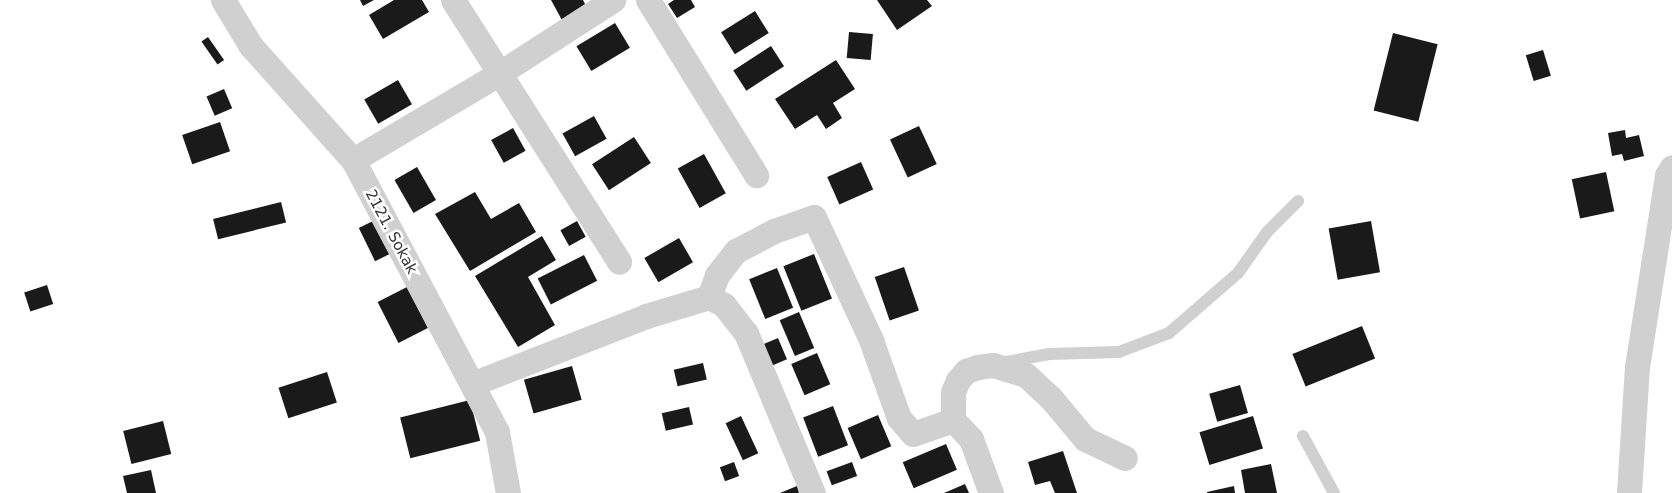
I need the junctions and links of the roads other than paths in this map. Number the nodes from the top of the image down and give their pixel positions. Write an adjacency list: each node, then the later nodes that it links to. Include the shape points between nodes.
1 (223, 0): 6 (street, 2121. Sokak, via 251,46)
2 (452, 0): 5 (street)
3 (613, 0): 5 (street)
4 (648, 0): 8 (street)
5 (500, 73): 6 (street); 10 (street)
6 (353, 160): 13 (street, 2121. Sokak)
7 (1672, 167): 21 (street, via 1667,175 1639,349)
8 (756, 175)
9 (1298, 201): 12 (lane, via 1267,232 1238,273 1169,333 1119,352 1049,354)
10 (620, 262)
11 (709, 297): 13 (street, via 646,316); 14 (street, via 717,274 736,251 774,231 814,217 871,340 899,418 913,434); 18 (street, via 724,305 746,333)
12 (993, 365): 14 (street, via 966,371 958,380 953,392); 16 (street, via 1026,375 1050,397 1085,439)
13 (472, 384): 17 (street, 2121. Sokak, via 497,432)
14 (953, 420): 19 (street, via 971,439)
15 (1303, 436): 20 (lane)
16 (1126, 458)
17 (508, 493)
18 (813, 493)
19 (992, 493)
20 (1334, 493)
21 (1629, 493)

